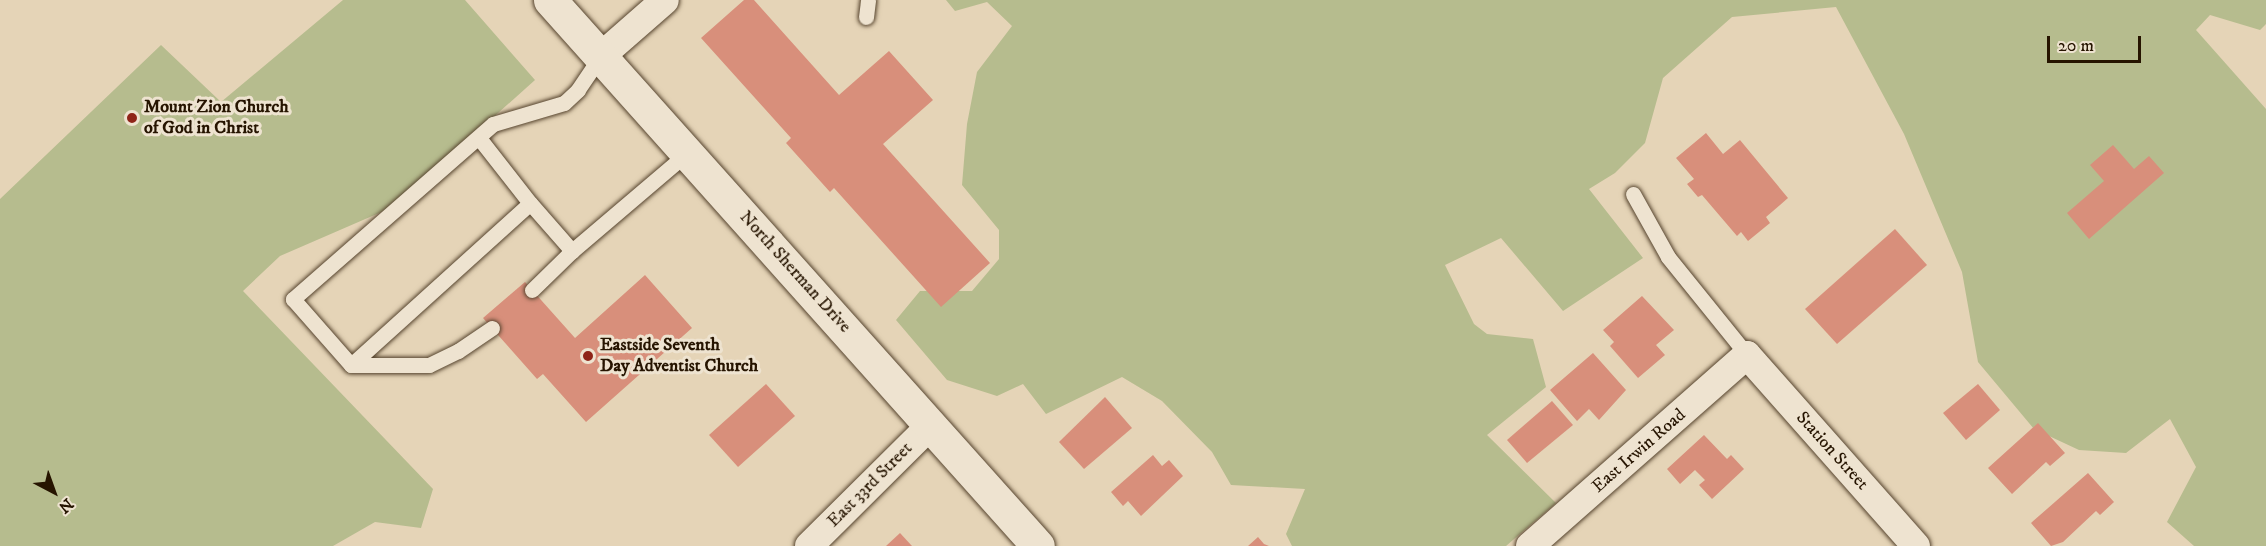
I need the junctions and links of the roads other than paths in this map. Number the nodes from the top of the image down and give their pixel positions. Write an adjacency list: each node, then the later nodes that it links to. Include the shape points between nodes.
1 (550, 0): 5 (main road, North Sherman Drive)
2 (665, 0): 5 (street)
3 (868, 0): 4 (lane)
4 (866, 17)
5 (600, 57): 6 (lane, via 578,90 564,103 493,124); 7 (main road, North Sherman Drive)
6 (479, 138): 9 (lane); 14 (lane, via 293,299)
7 (687, 153): 10 (lane); 15 (main road, North Sherman Drive)
8 (1633, 194): 13 (lane, via 1668,257)
9 (530, 203): 10 (lane); 14 (lane)
10 (572, 251): 11 (lane)
11 (532, 290)
12 (492, 328): 14 (lane, via 429,365)
13 (1748, 355): 18 (street, East Irwin Road); 19 (street, Station Street)
14 (351, 364)
15 (932, 424): 16 (street, East 33rd Street); 17 (main road, North Sherman Drive)
16 (808, 546)
17 (1038, 546)
18 (1530, 546)
19 (1916, 546)

